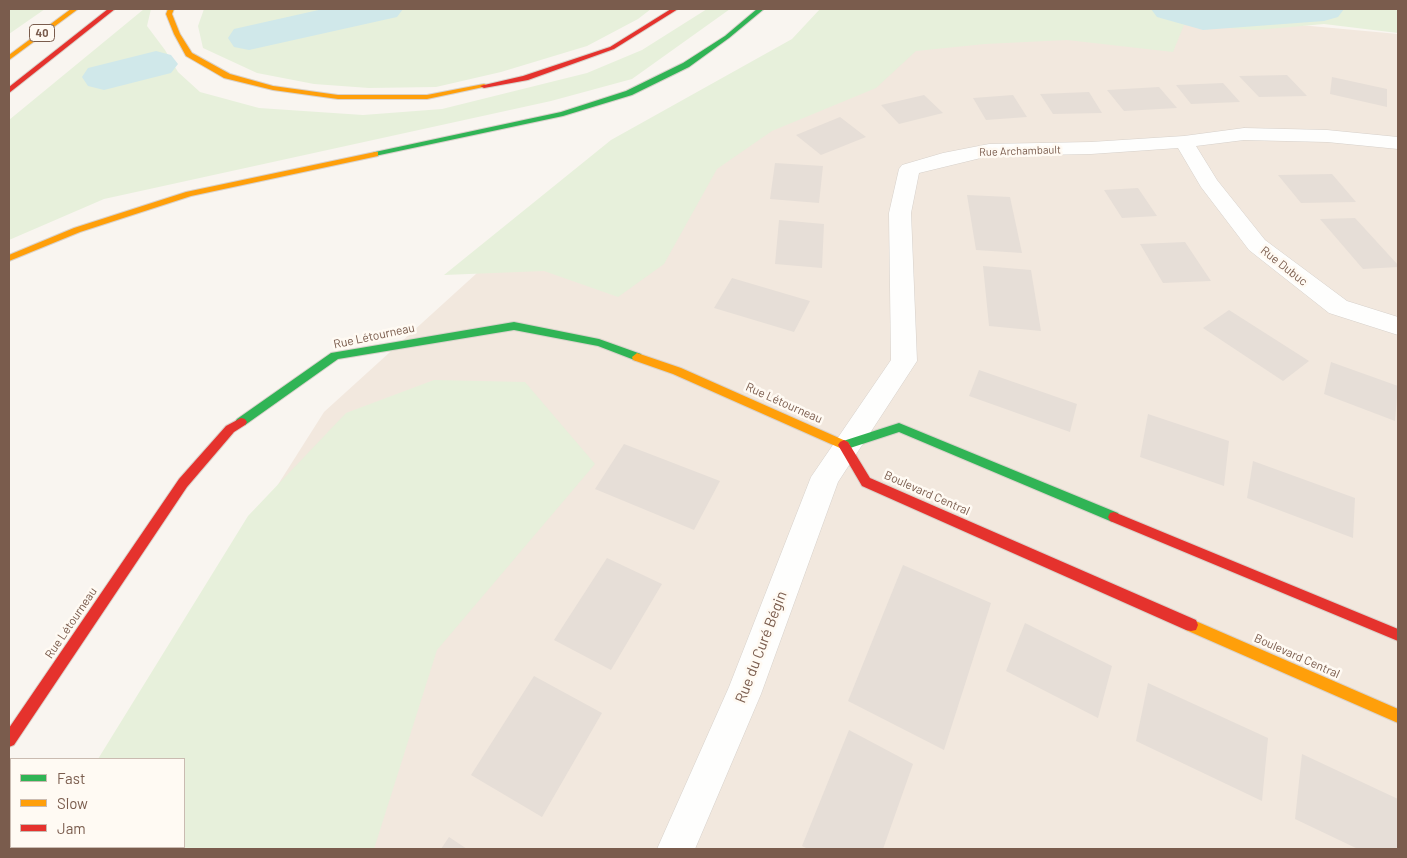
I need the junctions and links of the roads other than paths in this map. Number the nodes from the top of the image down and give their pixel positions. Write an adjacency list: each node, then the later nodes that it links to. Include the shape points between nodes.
1 (74, 9): 6 (main road, 40)
2 (112, 9): 7 (main road)
3 (171, 9): 4 (main road, via 169,14 177,34 189,54 227,76 273,88 329,96 427,97 525,78 612,48)
4 (675, 9)
5 (761, 9): 10 (main road, via 686,66 629,93 563,114 189,194 77,230)
6 (9, 58)
7 (9, 91)
8 (1184, 142): 9 (street, Rue Archambault, via 1244,134 1327,136); 11 (street, Rue Dubuc, via 1208,183 1257,245 1338,307); 12 (street, Rue Archambault, via 989,150 943,158 909,169 900,213 904,361)
9 (1398, 143)
10 (9, 258)
11 (1398, 326)
12 (844, 445): 13 (main road, via 898,427); 14 (main road, Boulevard Central, via 866,482); 15 (main road, Rue Létourneau, via 677,371 599,343 514,326 334,356 230,429 183,482); 16 (street, Rue du Curé Bégin, via 824,476 744,694)
13 (1398, 635)
14 (1398, 716)
15 (9, 740)
16 (676, 849)

